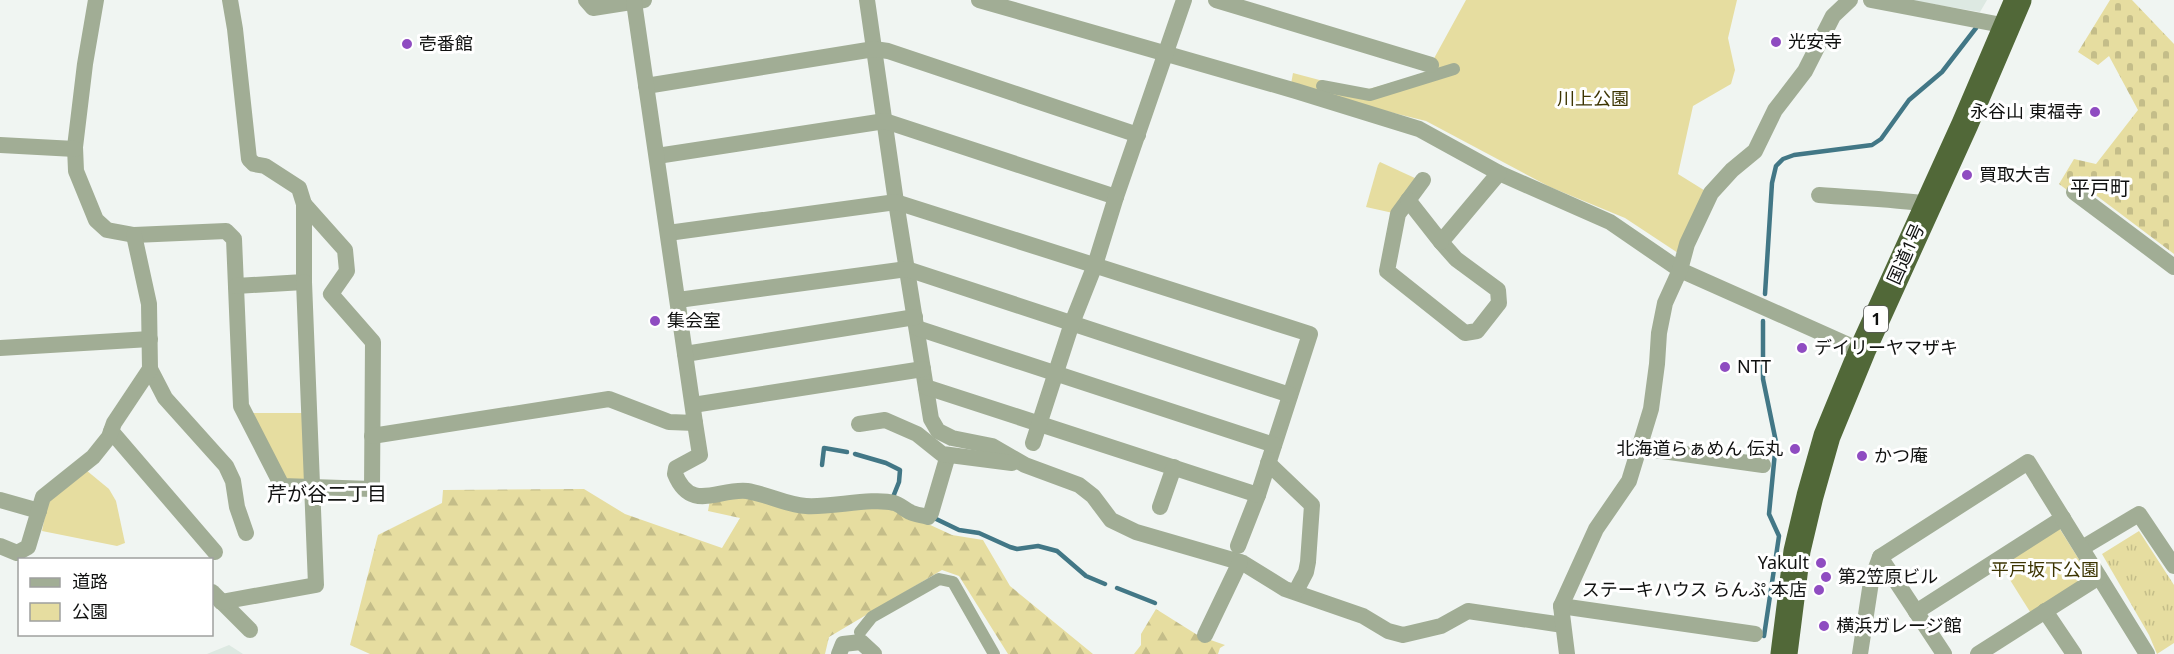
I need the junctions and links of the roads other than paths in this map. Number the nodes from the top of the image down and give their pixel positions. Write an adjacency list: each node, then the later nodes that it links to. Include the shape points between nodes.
1 (96, 0): 21 (street)
2 (230, 0): 30 (street, via 249,159 299,188)
3 (586, 0): 10 (street, via 593,8)
4 (867, 0): 13 (street)
5 (1184, 0): 14 (street)
6 (1215, 0): 15 (street)
7 (1850, 0): 38 (street, via 1833,16 1805,71 1775,110 1755,151 1711,193 1682,247)
8 (1871, 0): 12 (street)
9 (2018, 0): 12 (highway, 国道1号 / 1)
10 (640, 1): 16 (street)
11 (986, 1): 14 (street)
12 (2007, 26): 31 (highway, 国道1号 / 1)
13 (874, 49): 16 (street); 18 (street); 19 (street)
14 (1166, 55): 19 (street); 23 (street, via 1294,86 1419,129)
15 (1431, 64): 17 (street, via 1454,69 1370,94)
16 (646, 86): 22 (street)
17 (1322, 86)
18 (885, 122): 22 (street); 27 (street); 29 (street)
19 (1138, 135): 27 (street)
20 (0, 146): 21 (street)
21 (75, 149): 33 (street, via 76,171 96,220 107,230)
22 (657, 156): 32 (street)
23 (1499, 173): 34 (street); 38 (street, via 1610,222)
24 (1423, 180): 28 (street)
25 (2074, 192): 36 (street)
26 (1819, 195): 31 (street)
27 (1116, 197): 35 (street)
28 (1408, 200): 34 (street); 34 (street, via 1398,214 1388,271 1465,333 1478,331 1499,303 1498,291 1456,259)
29 (896, 202): 32 (street); 35 (street); 37 (street)
30 (304, 204): 39 (street); 58 (street, via 345,250 347,271 331,294 373,342)
31 (1929, 204): 46 (highway, 国道1号 / 1)
32 (668, 233): 41 (street)
33 (134, 235): 40 (street, via 226,231 234,239); 44 (street, via 149,304)
34 (1441, 242)
35 (1095, 265): 43 (street); 52 (street, via 1310,334)
36 (2174, 267)
37 (907, 269): 41 (street); 42 (street); 43 (street)
38 (1680, 270): 46 (street); 61 (street, via 1665,303 1655,387)
39 (304, 282): 40 (street); 67 (street)
40 (236, 286): 67 (street, via 241,406 282,486)
41 (678, 300): 47 (street)
42 (916, 323): 47 (street); 49 (street); 50 (street)
43 (1072, 323): 50 (street); 52 (street)
44 (150, 339): 45 (street); 48 (street)
45 (0, 348)
46 (1862, 351): 96 (highway, 国道1号 / 1, via 1827,436 1810,496 1797,551)
47 (685, 354): 53 (street)
48 (150, 369): 57 (street); 73 (street, via 165,398 226,466)
49 (923, 369): 51 (street); 53 (street)
50 (1056, 373): 56 (street); 60 (street)
51 (926, 387): 56 (street); 64 (street, via 931,419 938,430 952,438 992,446)
52 (1290, 395): 60 (street)
53 (693, 405): 54 (street)
54 (695, 423): 58 (street, via 669,422 609,399); 62 (street, via 700,455 676,468 675,474 692,495 710,497 748,491 804,506 894,503 928,516)
55 (859, 424): 62 (street, via 885,420 917,434)
56 (1039, 424): 59 (street); 66 (street)
57 (111, 431): 71 (street, via 93,457 43,497); 76 (street)
58 (372, 436): 67 (street, via 372,489)
59 (1033, 443)
60 (1275, 445): 63 (street)
61 (1641, 448): 65 (street); 83 (street, via 1629,481 1596,529)
62 (948, 455): 64 (street)
63 (1268, 463): 68 (street); 81 (street, via 1312,505 1308,562)
64 (1025, 465): 77 (street, via 1079,485 1111,520 1136,532)
65 (1763, 465)
66 (1174, 468): 68 (street); 70 (street)
67 (313, 487): 82 (street, via 316,585)
68 (1258, 495): 77 (street)
69 (0, 500): 71 (street)
70 (1160, 507)
71 (39, 511): 74 (street, via 28,546 17,553)
72 (2063, 518): 75 (street); 78 (street, via 2028,462); 85 (street)
73 (246, 533)
74 (0, 546)
75 (2082, 548): 79 (street, via 2139,514); 80 (street)
76 (215, 552)
77 (1239, 554): 81 (street, via 1285,589); 90 (street)
78 (1880, 557): 85 (street); 97 (street, via 1871,582)
79 (2174, 566)
80 (2099, 577): 84 (street); 100 (street)
81 (1296, 591): 86 (street, via 1403,635 1441,626 1468,610)
82 (216, 597): 87 (street)
83 (1561, 606): 86 (street); 89 (street)
84 (2045, 611): 91 (street); 99 (street)
85 (1916, 612): 98 (street)
86 (1563, 625): 95 (street)
87 (250, 630)
88 (860, 632): 94 (street, via 872,617 939,579 953,582)
89 (1755, 634)
90 (1205, 635)
91 (1987, 652)
92 (839, 654): 93 (street, via 843,644 861,642)
93 (874, 654)
94 (994, 654)
95 (1567, 654)
96 (1784, 654)
97 (1860, 654)
98 (1944, 654)
99 (2074, 654)
100 (2147, 654)

